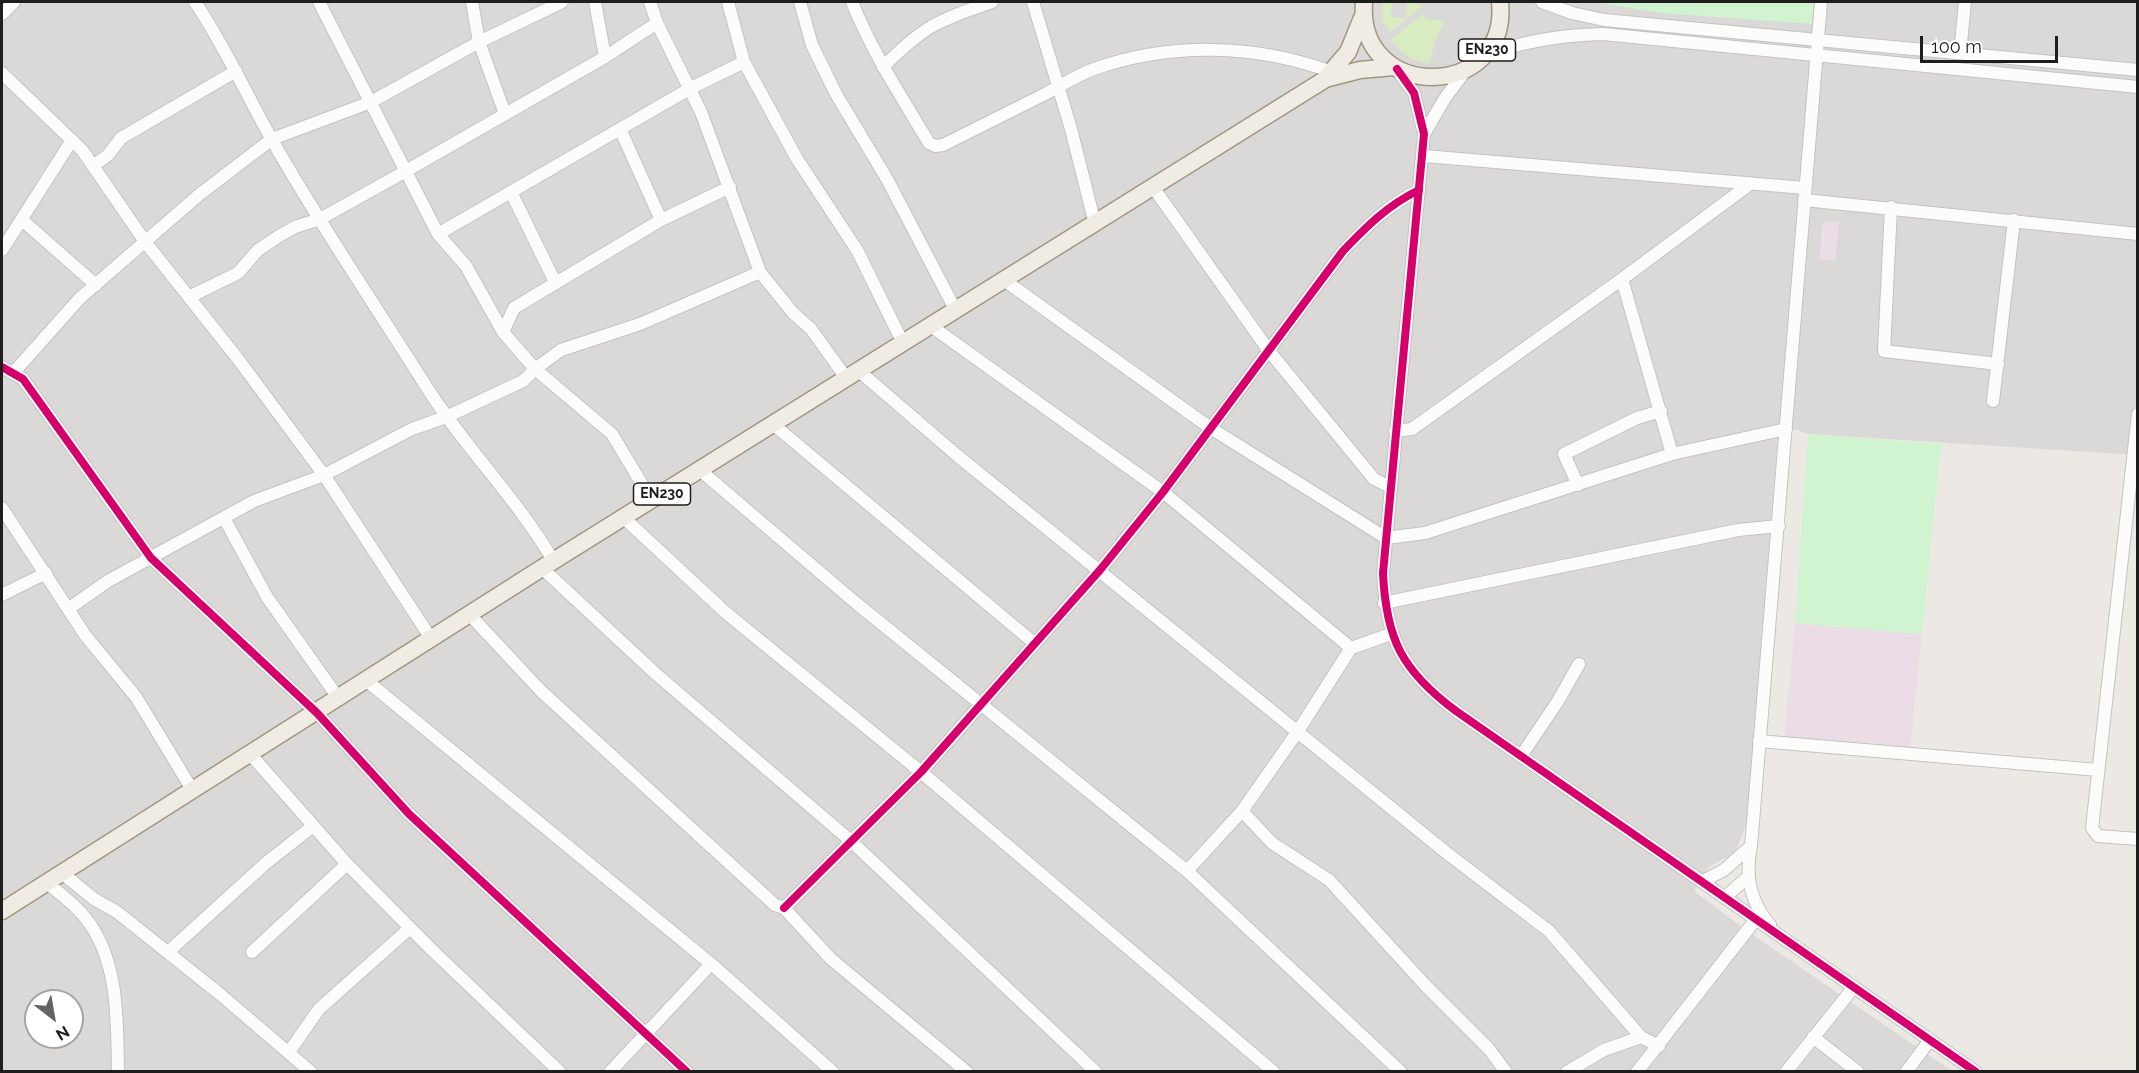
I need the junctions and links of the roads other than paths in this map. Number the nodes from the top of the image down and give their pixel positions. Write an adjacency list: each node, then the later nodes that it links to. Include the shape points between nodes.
1 (12, 2): 18 (street)
2 (195, 2): 33 (street)
3 (318, 2): 39 (street)
4 (472, 2): 23 (street)
5 (562, 2): 23 (street)
6 (595, 2): 26 (street)
7 (650, 2): 20 (street)
8 (728, 2): 28 (street)
9 (800, 2): 70 (street, via 812,45 836,94 902,206)
10 (852, 2): 29 (street)
11 (992, 2): 29 (street, via 942,18)
12 (1033, 2): 36 (street)
13 (1500, 2): 27 (main road, EN230, via 1498,28)
14 (1542, 2): 19 (street)
15 (1821, 2): 22 (street)
16 (1965, 2): 24 (street)
17 (1364, 7): 30 (main road, EN230, via 1372,44); 35 (main road, EN230, via 1348,52)
18 (2, 14)
19 (1604, 20): 21 (street); 22 (street)
20 (657, 23): 26 (street); 38 (street)
21 (1603, 34): 25 (street); 27 (street, via 1532,41)
22 (1817, 40): 24 (street); 25 (street)
23 (479, 42): 39 (street); 40 (street)
24 (1960, 53): 32 (street)
25 (1816, 56): 37 (street); 53 (street)
26 (605, 57): 40 (street)
27 (1481, 58): 31 (main road, EN230)
28 (744, 62): 38 (street); 73 (street, via 797,159 857,250)
29 (883, 67): 36 (street, via 929,143 935,146)
30 (1395, 68): 31 (main road, EN230, via 1428,78); 35 (main road, EN230); 42 (street, via 1414,93)
31 (1466, 70): 42 (street)
32 (2138, 70)
33 (236, 71): 43 (street); 46 (street, via 121,138)
34 (2, 73): 44 (street)
35 (1328, 76): 36 (street, via 1299,60 1250,52 1187,50 1093,70); 50 (main road, EN230)
36 (1058, 87): 59 (street)
37 (2138, 87)
38 (691, 88): 41 (street); 49 (street)
39 (371, 102): 43 (street); 47 (street)
40 (506, 114): 47 (street)
41 (620, 129): 52 (street); 57 (street)
42 (1424, 134): 45 (street)
43 (272, 139): 55 (street); 62 (street, via 200,194)
44 (72, 140): 46 (street); 56 (street)
45 (1424, 156): 48 (street); 51 (street)
46 (93, 166): 62 (street)
47 (406, 171): 55 (street); 60 (street)
48 (1750, 184): 53 (street); 65 (street)
49 (730, 187): 57 (street); 64 (street)
50 (1153, 187): 59 (main road, EN230); 74 (street)
51 (1419, 190): 74 (street, via 1396,201 1372,220 1343,251); 87 (street)
52 (511, 192): 60 (street); 67 (street)
53 (1805, 194): 54 (street); 86 (street)
54 (1891, 207): 58 (street); 75 (street, via 1884,351)
55 (320, 219): 69 (street, via 279,236 258,250 238,273); 83 (street)
56 (22, 220): 63 (street); 68 (street)
57 (661, 220): 67 (street)
58 (2014, 220): 61 (street); 75 (street)
59 (1095, 224): 66 (main road, EN230)
60 (438, 234): 72 (street, via 466,266)
61 (2138, 234)
62 (146, 243): 68 (street); 69 (street)
63 (2, 250)
64 (760, 272): 77 (street, via 640,324 561,350); 79 (street)
65 (1622, 279): 81 (street); 87 (street, via 1412,429)
66 (1004, 280): 70 (main road, EN230); 85 (street)
67 (555, 282): 72 (street, via 514,308)
68 (96, 285): 78 (street)
69 (189, 297): 90 (street)
70 (956, 311): 71 (main road, EN230)
71 (931, 326): 73 (main road, EN230); 93 (street)
72 (503, 332): 77 (street)
73 (903, 343): 79 (main road, EN230)
74 (1269, 351): 85 (street); 92 (street, via 1374,479)
75 (1998, 364): 80 (street)
76 (2, 366): 78 (street)
77 (535, 369): 83 (street, via 523,381); 94 (street, via 612,434)
78 (14, 372): 100 (street, via 23,379)
79 (853, 375): 84 (main road, EN230); 102 (street)
80 (1993, 401)
81 (1661, 411): 88 (street); 91 (street, via 1616,427 1563,454)
82 (2138, 414): 121 (street)
83 (446, 417): 90 (street, via 411,429); 101 (street, via 521,509)
84 (774, 425): 89 (main road, EN230); 110 (street)
85 (1209, 427): 93 (street); 99 (street)
86 (1785, 429): 88 (street); 98 (street)
87 (1395, 431): 92 (street)
88 (1672, 454): 91 (street)
89 (701, 471): 94 (main road, EN230); 115 (street)
90 (324, 476): 96 (street, via 254,501); 109 (street)
91 (1578, 485): 99 (street, via 1425,532)
92 (1390, 487): 99 (street)
93 (1163, 492): 102 (street); 111 (street)
94 (652, 501): 97 (main road, EN230)
95 (2, 508): 103 (street)
96 (224, 518): 100 (street); 114 (street, via 267,597)
97 (624, 518): 101 (main road, EN230); 122 (street, via 725,612)
98 (1779, 526): 105 (street, via 1738,530); 118 (street)
99 (1386, 538): 105 (street)
100 (151, 558): 106 (street); 116 (street)
101 (548, 565): 107 (main road, EN230); 127 (street, via 656,674)
102 (1100, 570): 110 (street); 117 (street)
103 (46, 573): 104 (street); 106 (street)
104 (2, 595)
105 (1384, 603): 108 (street)
106 (68, 609): 123 (street, via 136,697)
107 (470, 615): 109 (main road, EN230); 136 (street, via 541,691 775,905)
108 (1390, 634): 111 (street); 120 (street, via 1409,666 1438,698)
109 (432, 640): 113 (main road, EN230)
110 (1034, 643): 115 (street)
111 (1351, 648): 117 (street)
112 (1579, 664): 120 (street)
113 (367, 681): 114 (main road, EN230); 143 (street)
114 (339, 699): 116 (main road, EN230)
115 (982, 705): 122 (street); 130 (street)
116 (317, 713): 119 (main road, EN230); 145 (street, via 409,814)
117 (1298, 730): 124 (street); 147 (street, via 1448,854 1549,930)
118 (1759, 741): 121 (street); 128 (street)
119 (251, 755): 123 (main road, EN230); 125 (street)
120 (1521, 756): 133 (street)
121 (2098, 770): 126 (street, via 2094,833)
122 (921, 772): 127 (street); 159 (street)
123 (193, 791): 131 (main road, EN230)
124 (1242, 811): 130 (street); 161 (street, via 1272,843 1329,880)
125 (313, 826): 129 (street); 141 (street)
126 (2138, 839)
127 (852, 842): 136 (street); 158 (street)
128 (1751, 846): 132 (street); 133 (street, via 1724,870)
129 (347, 864): 139 (street); 142 (street)
130 (1187, 871): 160 (street)
131 (62, 873): 134 (main road, EN230); 141 (street)
132 (1748, 877): 135 (street); 140 (street, via 1766,920)
133 (1703, 881): 135 (street)
134 (47, 883): 137 (main road, EN230); 151 (street, via 91,925 105,957 116,1002)
135 (1725, 897): 138 (street)
136 (784, 908): 157 (street, via 831,959)
137 (2, 911)
138 (1756, 919): 140 (street); 149 (street)
139 (410, 928): 150 (street, via 319,1009); 153 (street)
140 (1778, 934): 144 (street)
141 (168, 952): 150 (street)
142 (252, 952)
143 (711, 964): 145 (street); 156 (street)
144 (1854, 987): 146 (street); 148 (street)
145 (645, 1033): 154 (street); 155 (street)
146 (1813, 1037): 164 (street); 165 (street)
147 (1641, 1038): 149 (street); 162 (street, via 1604,1050)
148 (1930, 1040): 166 (street); 167 (street)
149 (1659, 1046): 163 (street)
150 (289, 1052): 152 (street)
151 (118, 1071)
152 (311, 1071)
153 (560, 1071)
154 (610, 1071)
155 (687, 1071)
156 (833, 1071)
157 (967, 1071)
158 (1096, 1071)
159 (1274, 1071)
160 (1401, 1071)
161 (1506, 1071)
162 (1567, 1071)
163 (1638, 1071)
164 (1786, 1071)
165 (1858, 1071)
166 (1906, 1071)
167 (1976, 1071)

